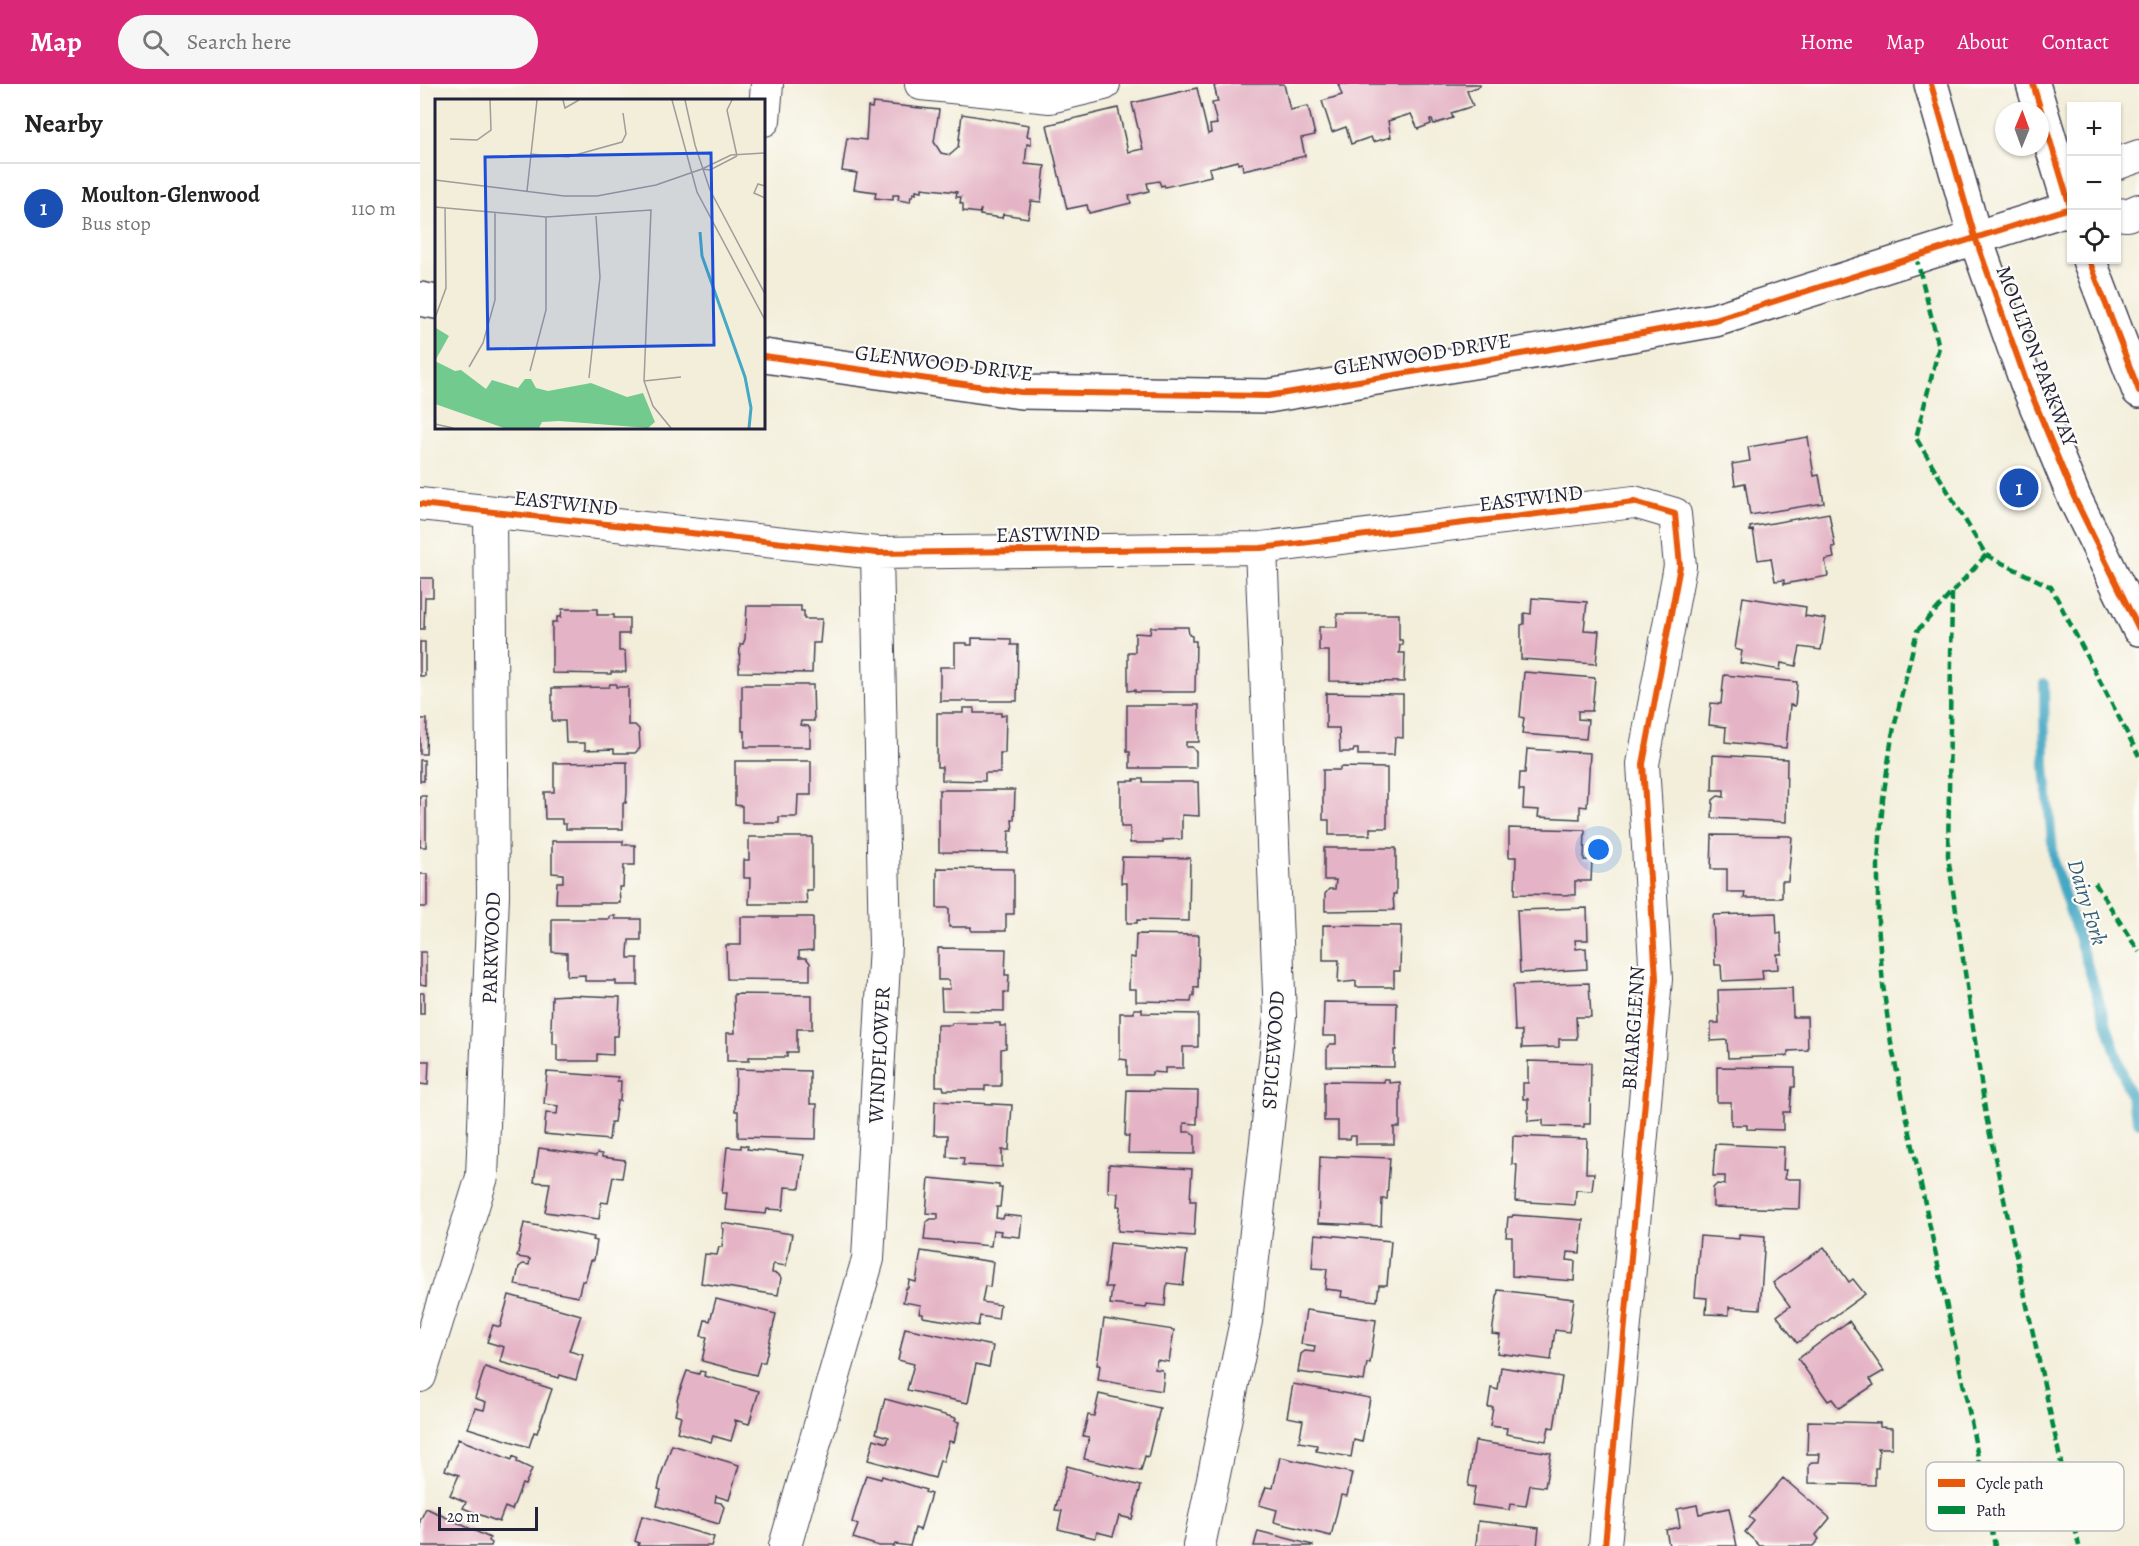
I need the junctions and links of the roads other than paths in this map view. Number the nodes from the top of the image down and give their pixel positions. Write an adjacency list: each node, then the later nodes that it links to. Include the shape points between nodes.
1 (767, 84): 6 (street)
2 (921, 84): 3 (street, via 1050,97)
3 (1104, 84)
4 (1931, 84): 13 (main road, MOULTON PARKWAY)
5 (2032, 84): 9 (main road)
6 (765, 108)
7 (2139, 156): 8 (street)
8 (2121, 162)
9 (2067, 196)
10 (2068, 210): 13 (main road, GLENWOOD DRIVE)
11 (2139, 210): 12 (street)
12 (2121, 214)
13 (1975, 237): 17 (main road, GLENWOOD DRIVE, via 1715,320 1268,396 1021,392); 24 (main road, MOULTON PARKWAY, via 2026,381 2074,497)
14 (2091, 264): 18 (main road)
15 (420, 299): 16 (main road)
16 (435, 302)
17 (765, 356)
18 (2139, 391)
19 (420, 504): 20 (street, EASTWIND)
20 (490, 512): 23 (street, EASTWIND); 25 (street, PARKWOOD, via 493,895 482,1177)
21 (1675, 514): 22 (street, EASTWIND, via 1634,502); 28 (street, BRIARGLENN, via 1680,566 1643,764 1656,979)
22 (1261, 548): 23 (street, EASTWIND); 27 (street, SPICEWOOD, via 1280,1016 1246,1321)
23 (877, 553): 26 (street, WINDFLOWER, via 885,945 868,1259)
24 (2139, 628)
25 (420, 1376)
26 (785, 1546)
27 (1199, 1546)
28 (1605, 1546)

